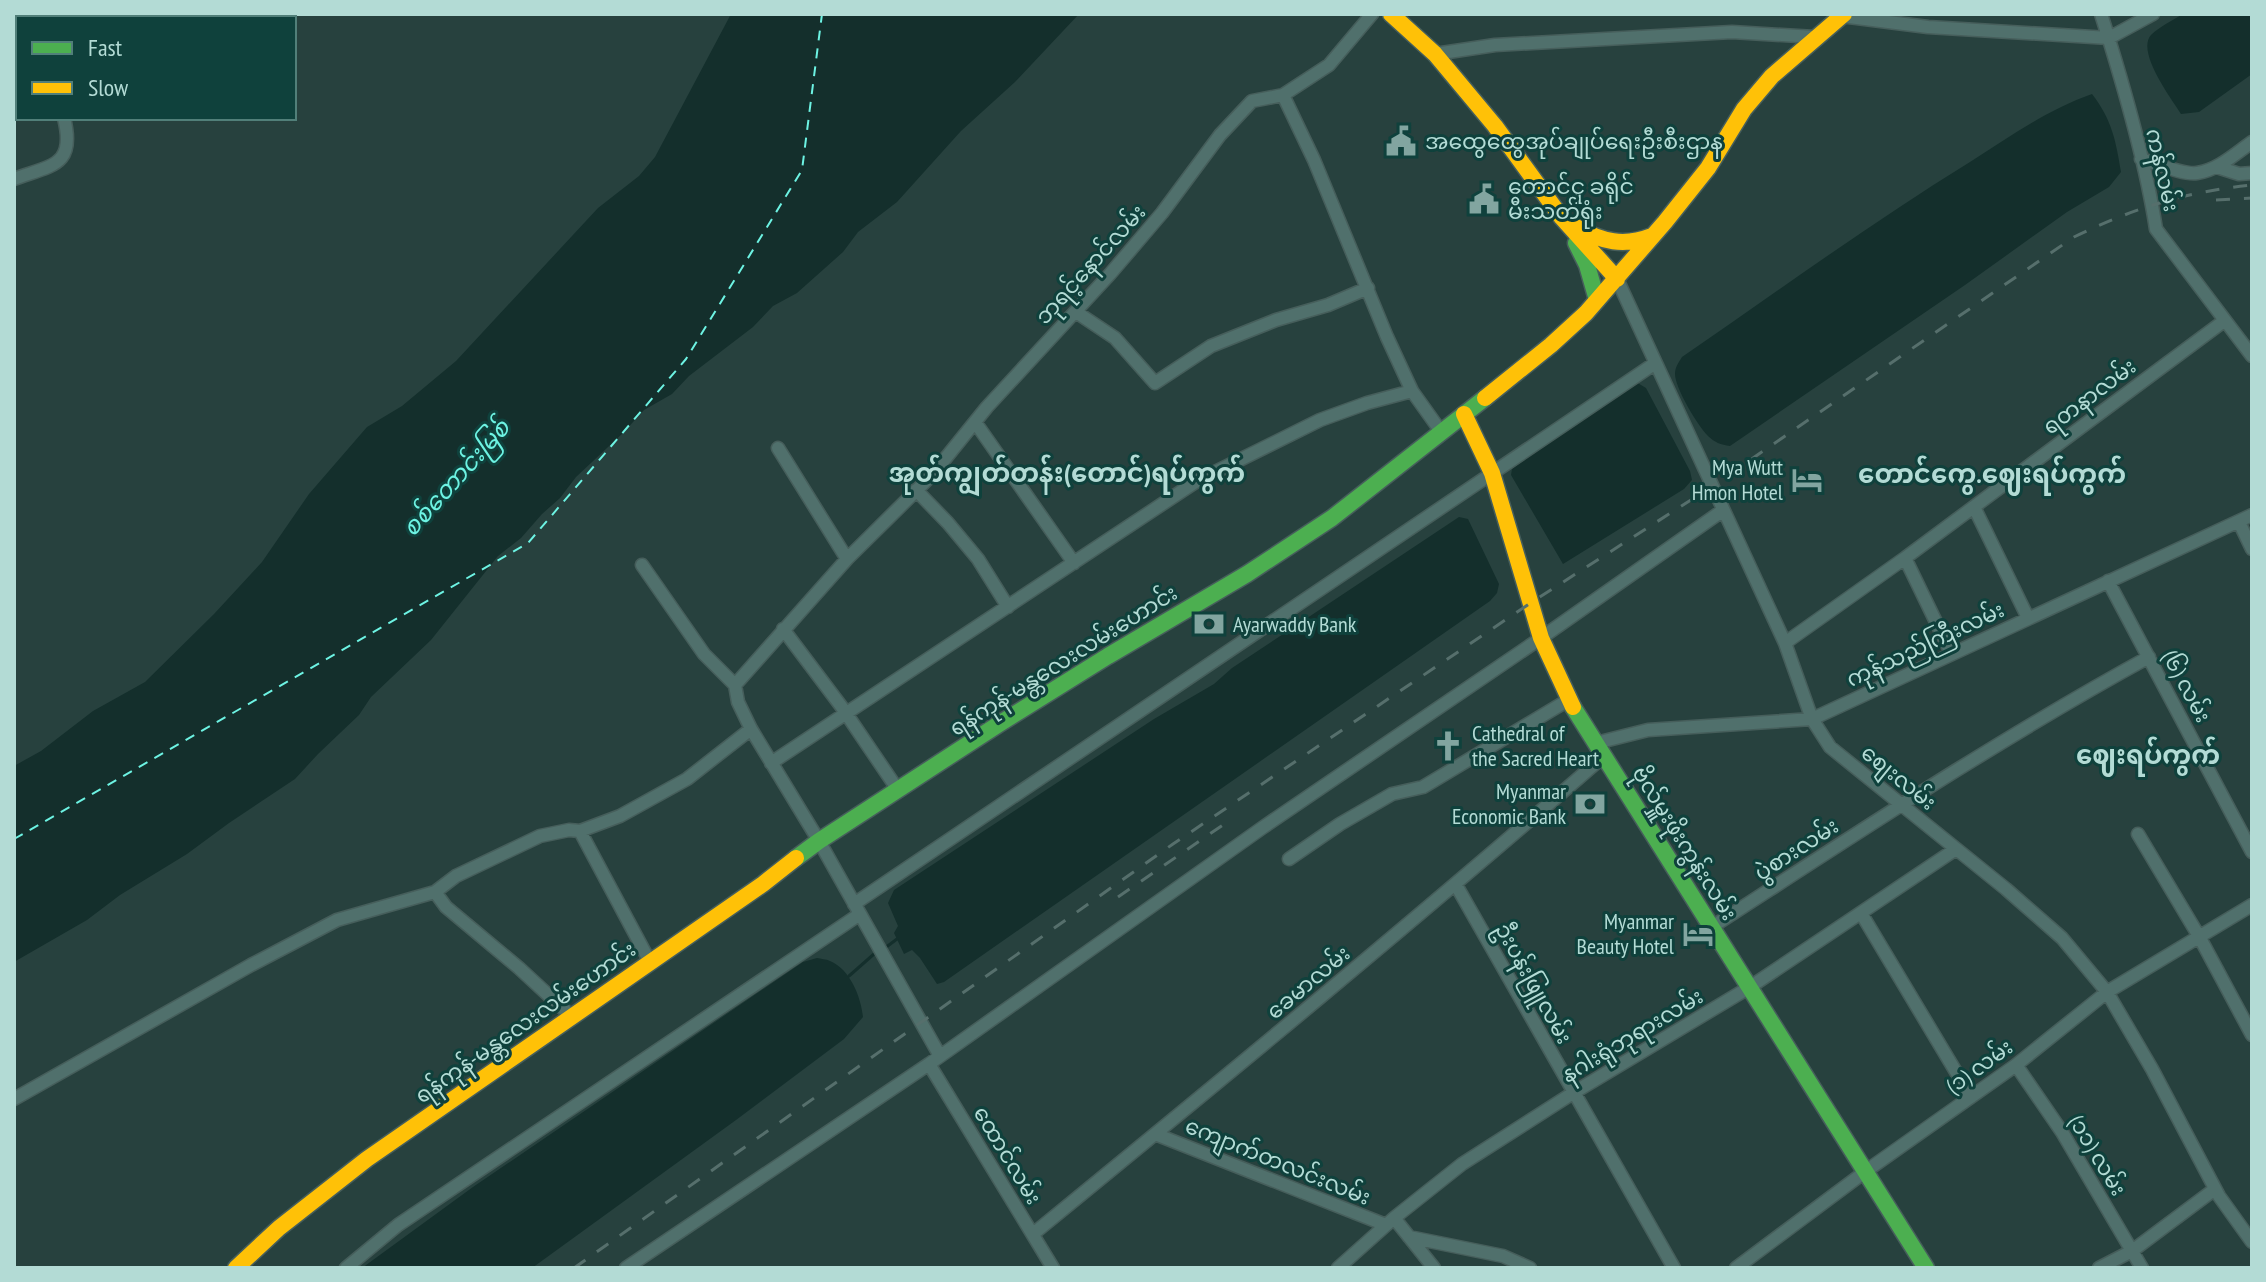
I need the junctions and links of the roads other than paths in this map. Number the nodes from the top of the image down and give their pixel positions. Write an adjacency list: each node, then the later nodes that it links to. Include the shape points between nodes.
1 (1372, 14): 9 (street, ဘုရင့်နောင်လမ်း, via 1329,65)
2 (1391, 14): 8 (main road)
3 (2101, 14): 7 (street, ကန်လမ်း)
4 (2153, 14): 7 (street)
5 (1843, 15): 6 (main road, ရန်ကုန်-မန္တလေးလမ်းဟောင်း); 7 (street, via 1928,27)
6 (1815, 37): 8 (street, via 1732,32 1495,45); 17 (main road, ရန်ကုန်-မန္တလေးလမ်းဟောင်း, via 1744,109 1708,168)
7 (2109, 38): 12 (street, ကန်လမ်း)
8 (1435, 54): 16 (main road)
9 (1283, 95): 19 (street); 21 (street, ဘုရင့်နောင်လမ်း, via 1252,101)
10 (64, 120): 15 (street, via 67,151 55,164)
11 (2252, 142): 13 (street)
12 (2141, 159): 13 (street, via 2188,173); 22 (street, ကန်လမ်း, via 2156,229)
13 (2217, 167): 14 (street)
14 (2252, 173)
15 (14, 179)
16 (1562, 218): 17 (main road, via 1619,244); 18 (main road); 20 (main road, via 1579,247)
17 (1654, 235): 18 (main road, ရန်ကုန်-မန္တလေးလမ်းဟောင်း)
18 (1617, 279): 20 (main road, ရန်ကုန်-မန္တလေးလမ်းဟောင်း); 24 (street, စျေးလမ်း)
19 (1368, 288): 21 (street, via 1211,346 1155,383 1115,338); 25 (street)
20 (1597, 300): 26 (main road, ရန်ကုန်-မန္တလေးလမ်းဟောင်း, via 1551,345)
21 (1076, 312): 27 (street, ဘုရင့်နောင်လမ်း)
22 (2224, 321): 23 (street, ကန်လမ်း); 32 (street, ရတနာလမ်း)
23 (2252, 356)
24 (1654, 364): 30 (street); 33 (street, စျေးလမ်း)
25 (1412, 391): 28 (street); 39 (street, via 1320,420 1197,481)
26 (1464, 414): 28 (main road, ရန်ကုန်-မန္တလေးလမ်းဟောင်း); 30 (main road, ဗိုလ်မှူးဖိုးကွန်းလမ်း)
27 (975, 422): 31 (street, ဘုရင့်နောင်လမ်း); 39 (street)
28 (1442, 433): 56 (main road, ရန်ကုန်-မန္တလေးလမ်းဟောင်း, via 1247,574)
29 (778, 448): 38 (street)
30 (1492, 473): 45 (main road, ဗိုလ်မှူးဖိုးကွန်းလမ်း); 67 (street)
31 (916, 490): 38 (street, ဘုရင့်နောင်လမ်း); 42 (street, via 978,559)
32 (1974, 507): 37 (street, ရတနာလမ်း); 43 (street)
33 (1722, 511): 45 (street); 46 (street, စျေးလမ်း)
34 (2252, 515): 35 (street, ကုန်သည်ကြီးလမ်း)
35 (2239, 522): 36 (street); 41 (street, ကုန်သည်ကြီးလမ်း)
36 (2252, 549)
37 (1905, 558): 46 (street, ရတနာလမ်း); 47 (street)
38 (847, 559): 44 (street, ဘုရင့်နောင်လမ်း)
39 (1074, 563): 42 (street)
40 (642, 565): 49 (street, via 704,654)
41 (2108, 581): 43 (street, ကုန်သည်ကြီးလမ်း); 48 (street, (၆) လမ်း)
42 (1008, 607): 51 (street)
43 (2028, 618): 47 (street, ကုန်သည်ကြီးလမ်း)
44 (783, 629): 49 (street, ဘုရင့်နောင်လမ်း); 51 (street)
45 (1541, 638): 50 (main road, ဗိုလ်မှူးဖိုးကွန်းလမ်း); 76 (street)
46 (1785, 643): 52 (street, စျေးလမ်း)
47 (1951, 653): 52 (street, ကုန်သည်ကြီးလမ်း)
48 (2149, 657): 57 (street, ပွဲစားလမ်း); 62 (street, (၆) လမ်း)
49 (735, 685): 53 (street, ထောင်လမ်း)
50 (1570, 699): 54 (main road, ဗိုလ်မှူးဖိုးကွန်းလမ်း); 63 (street, via 1423,787 1379,801)
51 (845, 713): 55 (street); 56 (street)
52 (1812, 719): 54 (street, ကုန်သည်ကြီးလမ်း, via 1648,730); 57 (street, စျေးလမ်း, via 1830,747)
53 (751, 729): 55 (street, ထောင်လမ်း); 58 (street, via 687,779)
54 (1600, 749): 64 (street, ခေမာလမ်း); 69 (main road, ဗိုလ်မှူးဖိုးကွန်းလမ်း)
55 (771, 763): 60 (street, ထောင်လမ်း)
56 (898, 790): 60 (main road, ရန်ကုန်-မန္တလေးလမ်းဟောင်း)
57 (1901, 804): 61 (street, စျေးလမ်း); 69 (street, ပွဲစားလမ်း)
58 (580, 831): 65 (street, via 540,836 456,876); 71 (street)
59 (2138, 834): 70 (street)
60 (819, 841): 67 (street, ထောင်လမ်း); 71 (main road, ရန်ကုန်-မန္တလေးလမ်းဟောင်း)
61 (1956, 849): 68 (street, နဂါးရုံဘုရားလမ်း); 73 (street, စျေးလမ်း, via 2062,938)
62 (2252, 852)
63 (1289, 859)
64 (1456, 885): 78 (street, ဦးပန်းဖြူလမ်း); 81 (street, ခေမာလမ်း)
65 (435, 892): 74 (street); 80 (street, via 337,920)
66 (2252, 905): 70 (street, (၁) လမ်း)
67 (857, 909): 76 (street, ထောင်လမ်း); 90 (street, via 398,1225)
68 (1861, 913): 72 (street, နဂါးရုံဘုရားလမ်း); 79 (street)
69 (1712, 927): 72 (main road, ဗိုလ်မှူးဖိုးကွန်းလမ်း)
70 (2200, 938): 73 (street, (၁) လမ်း); 75 (street)
71 (650, 962): 74 (main road, ရန်ကုန်-မန္တလေးလမ်းဟောင်း)
72 (1750, 987): 78 (street, နဂါးရုံဘုရားလမ်း); 82 (main road, ဗိုလ်မှူးဖိုးကွန်းလမ်း)
73 (2107, 992): 77 (street, (၁) လမ်း); 83 (street, စျေးလမ်း)
74 (572, 1017): 89 (main road, ရန်ကုန်-မန္တလေးလမ်းဟောင်း, via 367,1159)
75 (2252, 1035)
76 (934, 1060): 85 (street, ထောင်လမ်း); 91 (street)
77 (2016, 1065): 79 (street, (၁) လမ်း); 88 (street, (၁၁) လမ်း)
78 (1573, 1093): 84 (street, နဂါးရုံဘုရားလမ်း, via 1462,1164); 96 (street, ဦးပန်းဖြူလမ်း)
79 (1971, 1097): 82 (street, (၁) လမ်း)
80 (14, 1099)
81 (1155, 1134): 84 (street, ကျောက်တလင်းလမ်း); 85 (street, ခေမာလမ်း)
82 (1866, 1171): 97 (street, (၁) လမ်း); 98 (main road, ဗိုလ်မှူးဖိုးကွန်းလမ်း)
83 (2215, 1189): 87 (street, စျေးလမ်း); 88 (street)
84 (1390, 1221): 86 (street); 93 (street, နဂါးရုံဘုရားလမ်း)
85 (1033, 1234): 92 (street, ထောင်လမ်း)
86 (1409, 1237): 94 (street); 95 (street, via 1503,1256)
87 (2252, 1242)
88 (2132, 1251): 99 (street); 100 (street, (၁၁) လမ်း)
89 (236, 1268)
90 (346, 1268)
91 (626, 1268)
92 (1053, 1268)
93 (1338, 1268)
94 (1434, 1268)
95 (1530, 1268)
96 (1674, 1268)
97 (1736, 1268)
98 (1926, 1268)
99 (2099, 1268)
100 (2142, 1268)

